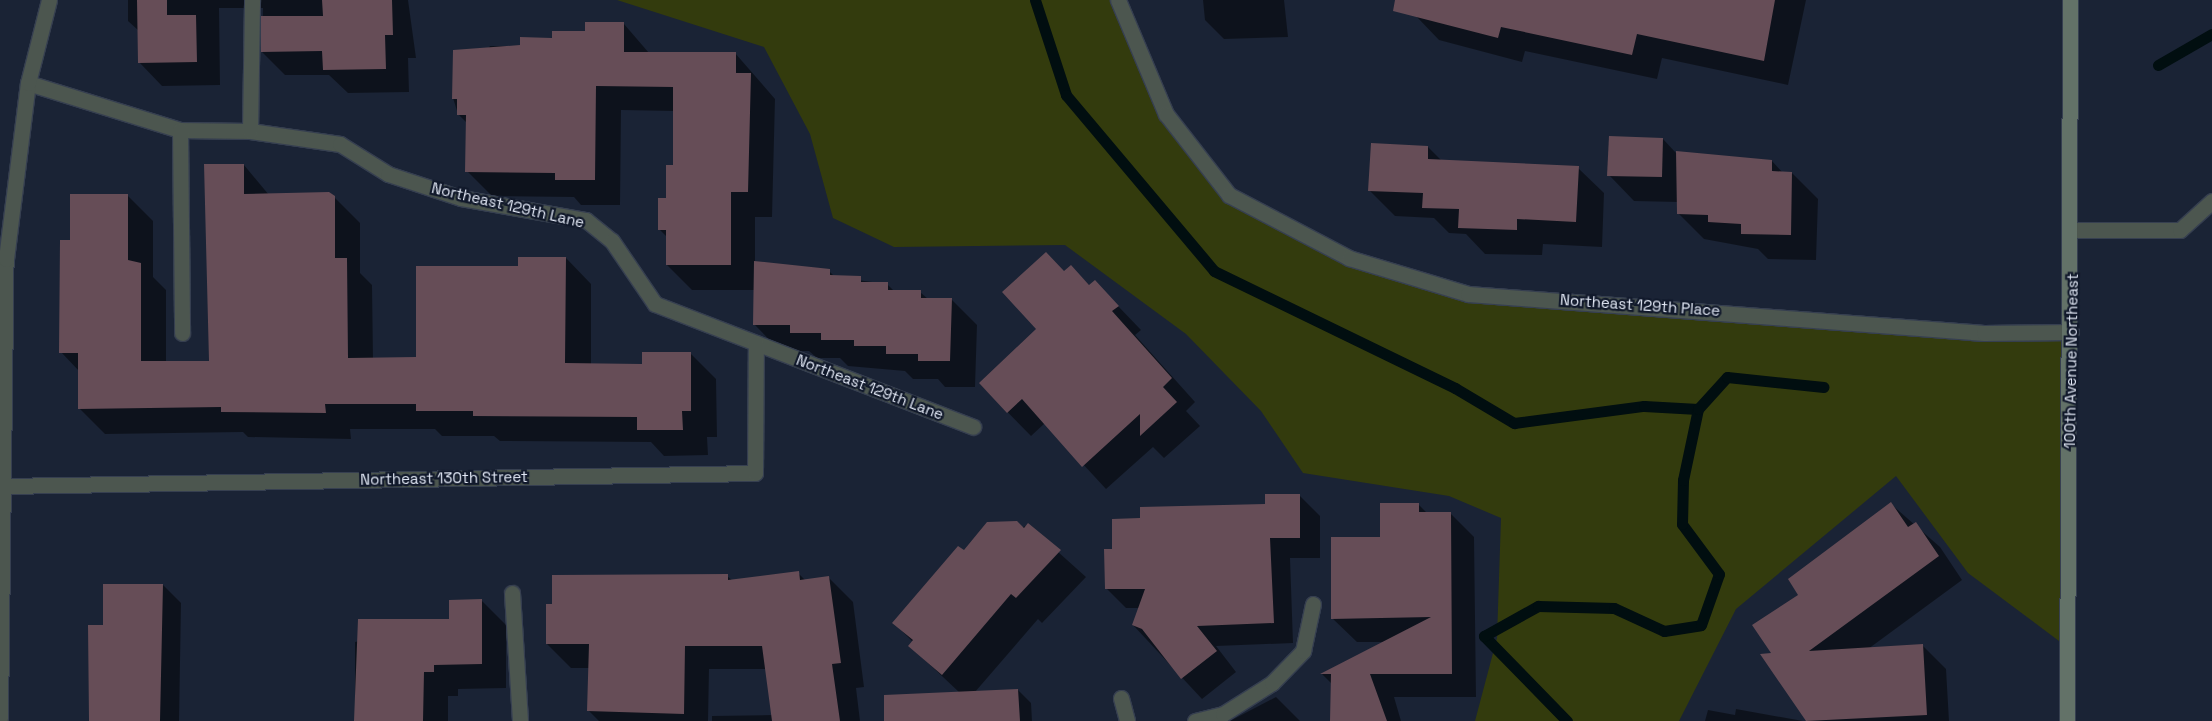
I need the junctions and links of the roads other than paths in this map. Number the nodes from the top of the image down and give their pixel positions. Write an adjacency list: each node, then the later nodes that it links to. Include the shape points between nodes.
1 (49, 0): 5 (street)
2 (252, 0): 7 (street)
3 (1118, 0): 10 (street, Northeast 129th Place, via 1166,114 1229,195 1349,258 1468,294 1984,333)
4 (2070, 0): 9 (main road, 100th Avenue Northeast)
5 (28, 83): 6 (street, Northeast 129th Lane); 14 (street, via 6,259)
6 (180, 130): 7 (street, Northeast 129th Lane); 11 (street)
7 (250, 131): 12 (street, Northeast 129th Lane, via 340,144 388,174 461,198 586,220 612,241 655,304)
8 (2212, 201): 9 (street, via 2180,230)
9 (2072, 230): 10 (main road, 100th Avenue Northeast)
10 (2071, 332): 22 (main road, 100th Avenue Northeast)
11 (182, 333)
12 (756, 343): 13 (street, Northeast 129th Lane); 14 (street, Northeast 130th Street, via 755,473)
13 (973, 427)
14 (4, 486): 18 (street)
15 (512, 593): 19 (street)
16 (1313, 604): 21 (street, via 1303,651 1272,683 1223,714)
17 (1121, 698): 20 (street)
18 (0, 718)
19 (520, 721)
20 (1127, 721)
21 (1195, 721)
22 (2067, 721)

